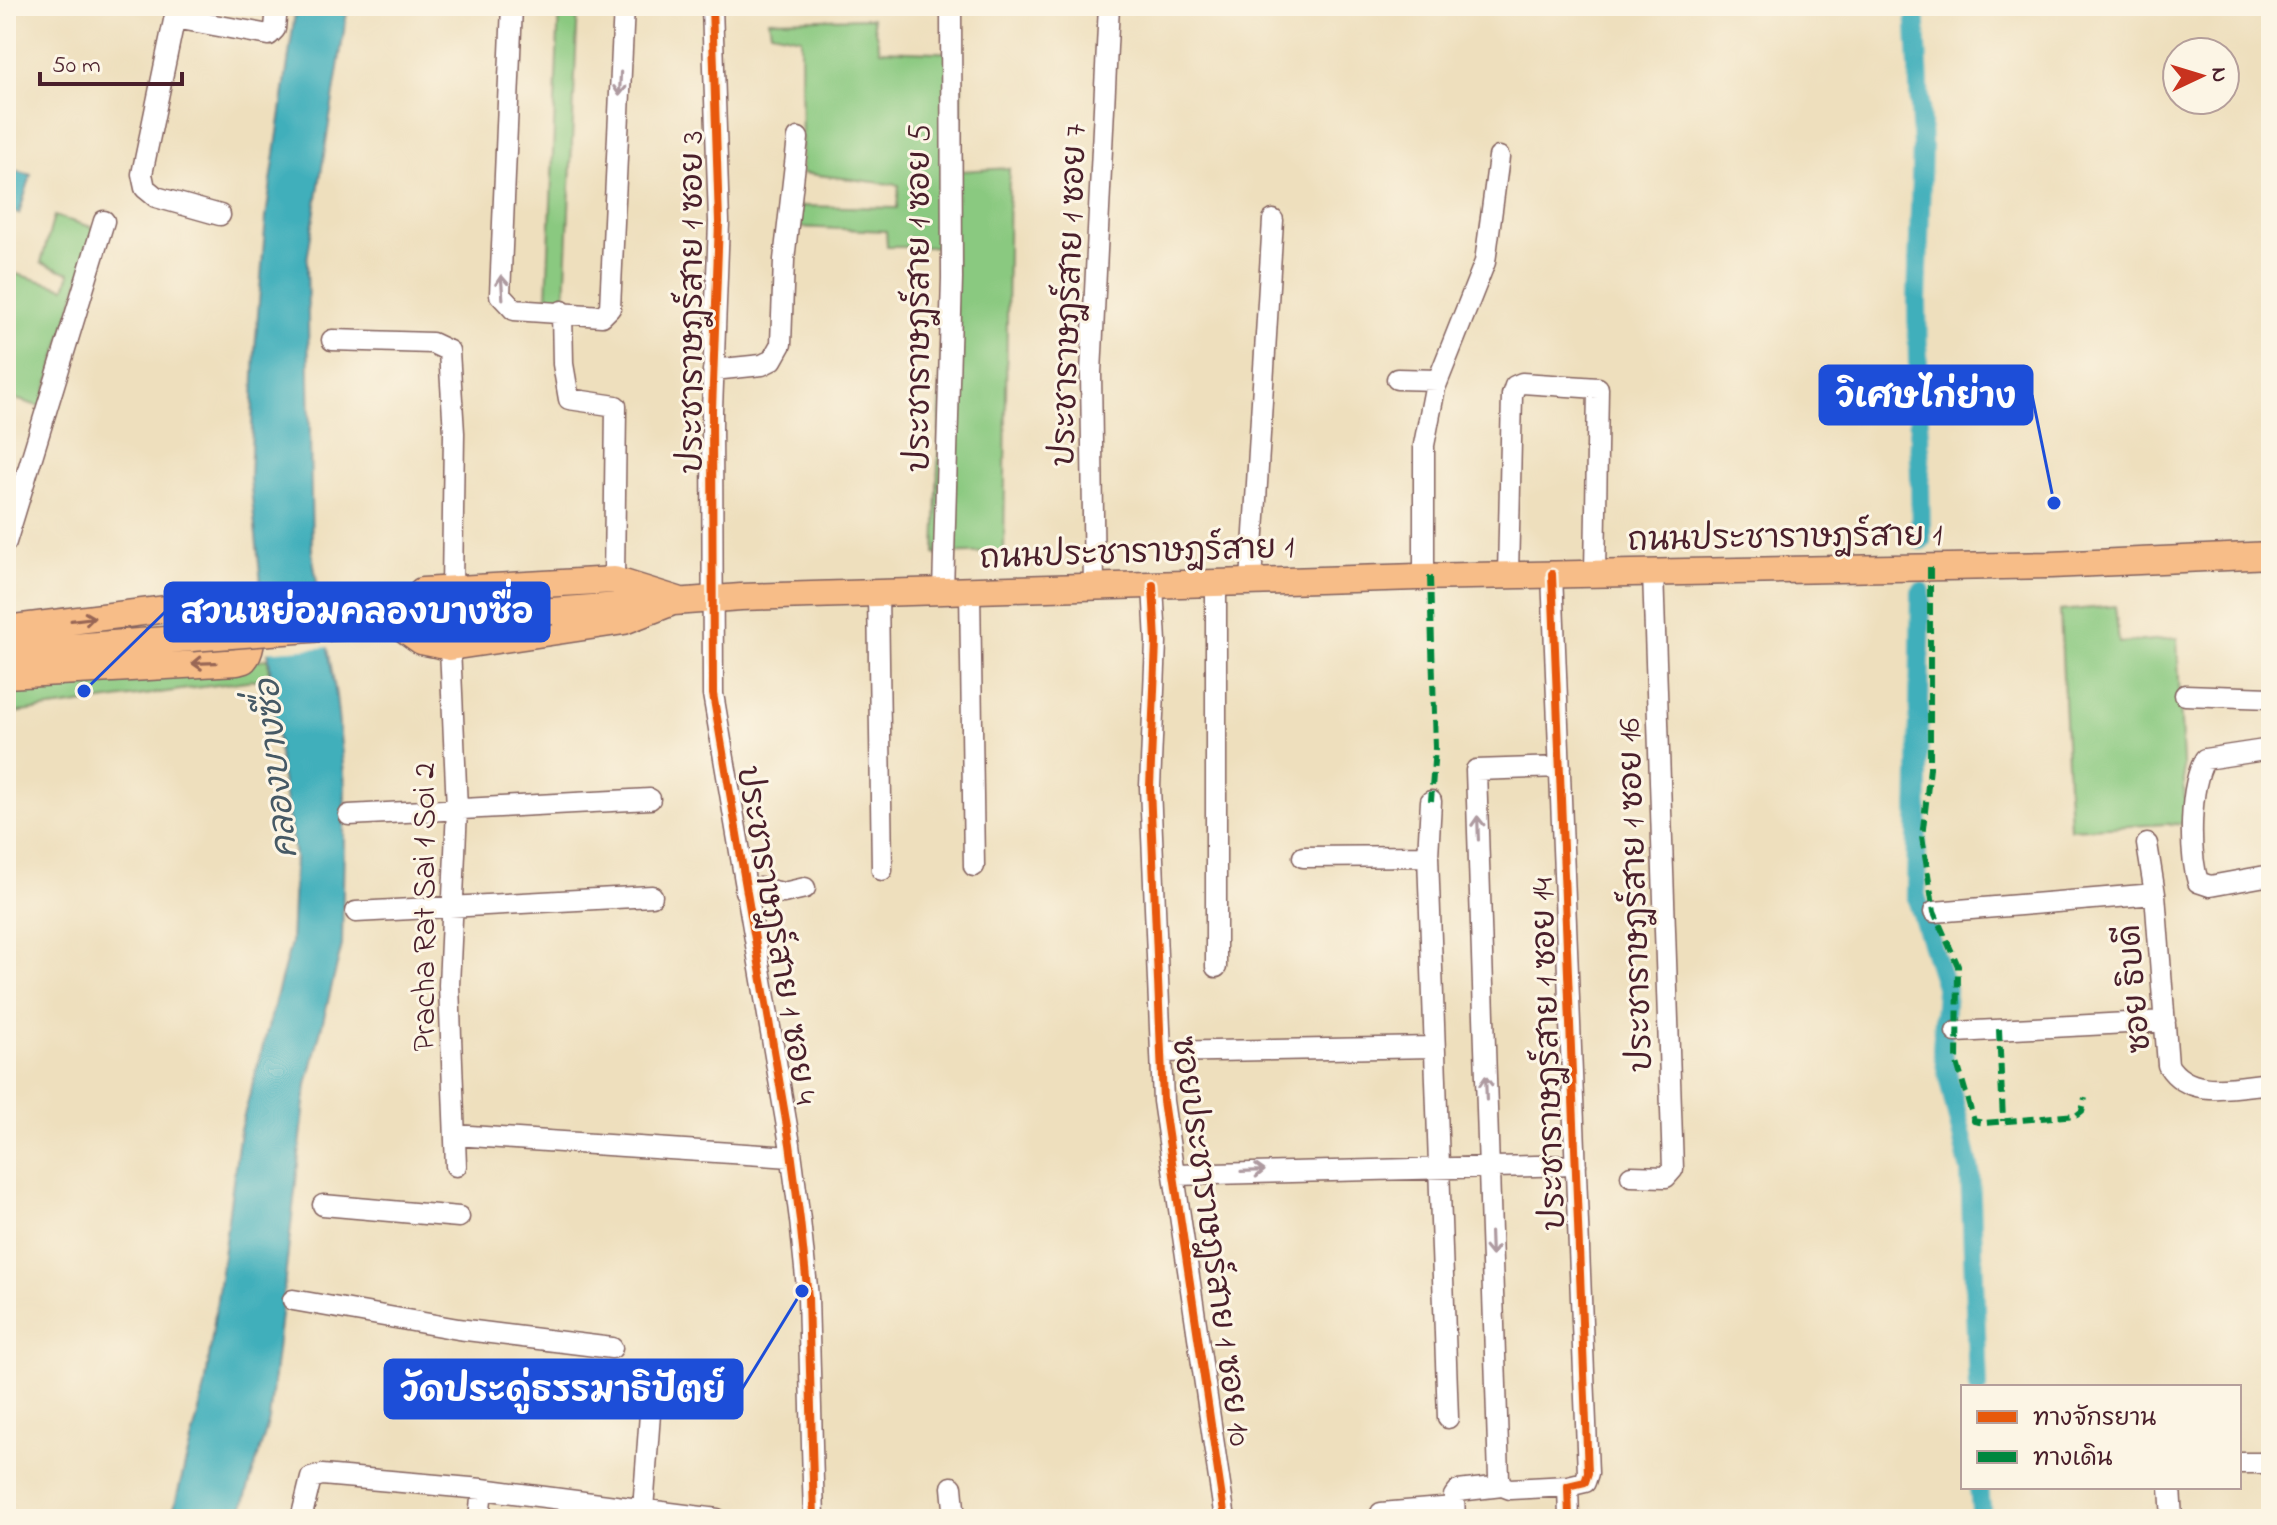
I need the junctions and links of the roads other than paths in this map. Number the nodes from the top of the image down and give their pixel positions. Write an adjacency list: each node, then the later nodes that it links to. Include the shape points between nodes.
1 (277, 6): 7 (street, via 275,29 269,35)
2 (512, 6): 13 (street, one-way to 2, via 514,310 500,295)
3 (624, 6): 13 (street, one-way to 13, via 610,308 602,316)
4 (712, 6): 15 (street, ประชาราษฎร์สาย 1 ซอย 3, via 719,222)
5 (951, 6): 32 (street, ประชาราษฎร์สาย 1 ซอย 5, via 952,278)
6 (1109, 6): 29 (street, ประชาราษฎร์สาย 1 ซอย 7, via 1091,373)
7 (176, 12): 10 (street, via 142,174 145,188 156,197)
8 (798, 138): 15 (street, via 781,344 772,360 762,365)
9 (1499, 157): 17 (street, via 1485,262)
10 (220, 215)
11 (1273, 220): 26 (street)
12 (104, 221): 18 (street)
13 (562, 311): 25 (street, via 569,399 616,406)
14 (332, 340): 30 (street, via 432,343 449,351)
15 (713, 370): 34 (street, ประชาราษฎร์สาย 1 ซอย 3)
16 (1397, 379): 17 (street)
17 (1438, 380): 24 (street, via 1424,445)
18 (6, 542)
19 (2271, 555): 20 (main road, ถนนประชาราษฎร์สาย 1)
20 (1653, 572): 21 (main road, ถนนประชาราษฎร์สาย 1); 74 (street, ประชาราษฎร์สาย 1 ซอย 16, via 1673,1169 1666,1177)
21 (1595, 573): 22 (main road, ถนนประชาราษฎร์สาย 1); 23 (street, via 1598,388 1522,383 1512,395)
22 (1552, 574): 23 (main road, ถนนประชาราษฎร์สาย 1); 43 (street, ประชาราษฎร์สาย 1 ซอย 14)
23 (1508, 575): 24 (main road, ถนนประชาราษฎร์สาย 1)
24 (1424, 576): 26 (main road, ถนนประชาราษฎร์สาย 1)
25 (614, 580): 30 (main road); 35 (main road)
26 (1251, 582): 27 (main road, ถนนประชาราษฎร์สาย 1)
27 (1216, 583): 28 (main road, ถนนประชาราษฎร์สาย 1); 61 (street)
28 (1153, 585): 29 (main road, ถนนประชาราษฎร์สาย 1); 65 (street, ซอยประชาราษฎร์สาย 1 ซอย 10, via 1150,787)
29 (1094, 587): 31 (main road, ถนนประชาราษฎร์สาย 1)
30 (452, 589): 37 (main road, via 422,591 403,610 404,629 410,635)
31 (970, 590): 32 (main road, ถนนประชาราษฎร์สาย 1); 51 (street)
32 (943, 591): 33 (main road, ถนนประชาราษฎร์สาย 1)
33 (878, 593): 34 (main road, ถนนประชาราษฎร์สาย 1); 52 (street)
34 (713, 598): 35 (main road, ถนนประชาราษฎร์สาย 1); 55 (street, ประชาราษฎร์สาย 1 ซอย 4, via 713,694)
35 (678, 600): 37 (main road, via 624,621); 38 (main road, ถนนประชาราษฎร์สาย 1, bridge)
36 (6, 629): 39 (main road, one-way to 39, via 231,601 248,615 251,650 237,662)
37 (450, 647): 46 (street, Pracha Rat Sai 1 Soi 2)
38 (6, 652)
39 (6, 675)
40 (2185, 695): 41 (street)
41 (2271, 698)
42 (2271, 749): 53 (street, via 2205,759 2194,797 2198,882 2210,886)
43 (1560, 767): 69 (street, ประชาราษฎร์สาย 1 ซอย 14); 71 (street, one-way to 43, via 1476,770)
44 (650, 799): 46 (street)
45 (1431, 801): 49 (street)
46 (457, 809): 47 (street); 58 (street, Pracha Rat Sai 1 Soi 2)
47 (349, 815)
48 (2147, 844): 56 (street, ซอย ธิบดี)
49 (1428, 856): 50 (street); 64 (street)
50 (1303, 857)
51 (974, 866)
52 (882, 870)
53 (2271, 875)
54 (805, 888): 55 (street)
55 (745, 891): 68 (street, ประชาราษฎร์สาย 1 ซอย 4)
56 (2155, 894): 60 (street); 62 (street, ซอย ธิบดี)
57 (652, 896): 58 (street)
58 (452, 909): 59 (street); 67 (street, Pracha Rat Sai 1 Soi 2, via 449,985)
59 (356, 912)
60 (1934, 912)
61 (1216, 967)
62 (2165, 1021): 63 (street); 66 (street, ซอย ธิบดี, via 2168,1065 2181,1082 2215,1089)
63 (1956, 1032)
64 (1433, 1047): 65 (street); 72 (street)
65 (1161, 1052): 73 (street, ซอยประชาราษฎร์สาย 1 ซอย 10)
66 (2271, 1083)
67 (455, 1135): 68 (street); 70 (street, Pracha Rat Sai 1 Soi 2)
68 (791, 1157): 94 (street, ประชาราษฎร์สาย 1 ซอย 4, via 808,1297)
69 (1576, 1165): 71 (street); 84 (street, ประชาราษฎร์สาย 1 ซอย 14, via 1588,1473 1585,1482)
70 (456, 1166)
71 (1489, 1166): 72 (street); 83 (street, one-way to 83)
72 (1436, 1167): 73 (street, one-way to 72); 80 (street)
73 (1175, 1175): 96 (street, ซอยประชาราษฎร์สาย 1 ซอย 10)
74 (1631, 1176)
75 (323, 1205): 76 (street)
76 (459, 1217)
77 (293, 1300): 78 (street, via 458,1329)
78 (612, 1348)
79 (651, 1400): 88 (street)
80 (1448, 1418)
81 (2241, 1463): 82 (street)
82 (2271, 1463)
83 (1502, 1486): 84 (street); 90 (street, via 1458,1491)
84 (1568, 1486): 97 (street)
85 (952, 1487): 95 (street)
86 (482, 1489): 88 (street); 91 (street, via 315,1475); 92 (street)
87 (2170, 1489): 98 (street)
88 (648, 1513): 93 (street)
89 (1381, 1513): 90 (street)
90 (1455, 1513)
91 (301, 1519)
92 (479, 1519)
93 (717, 1519)
94 (814, 1519)
95 (955, 1519)
96 (1225, 1519)
97 (1569, 1519)
98 (2172, 1519)

